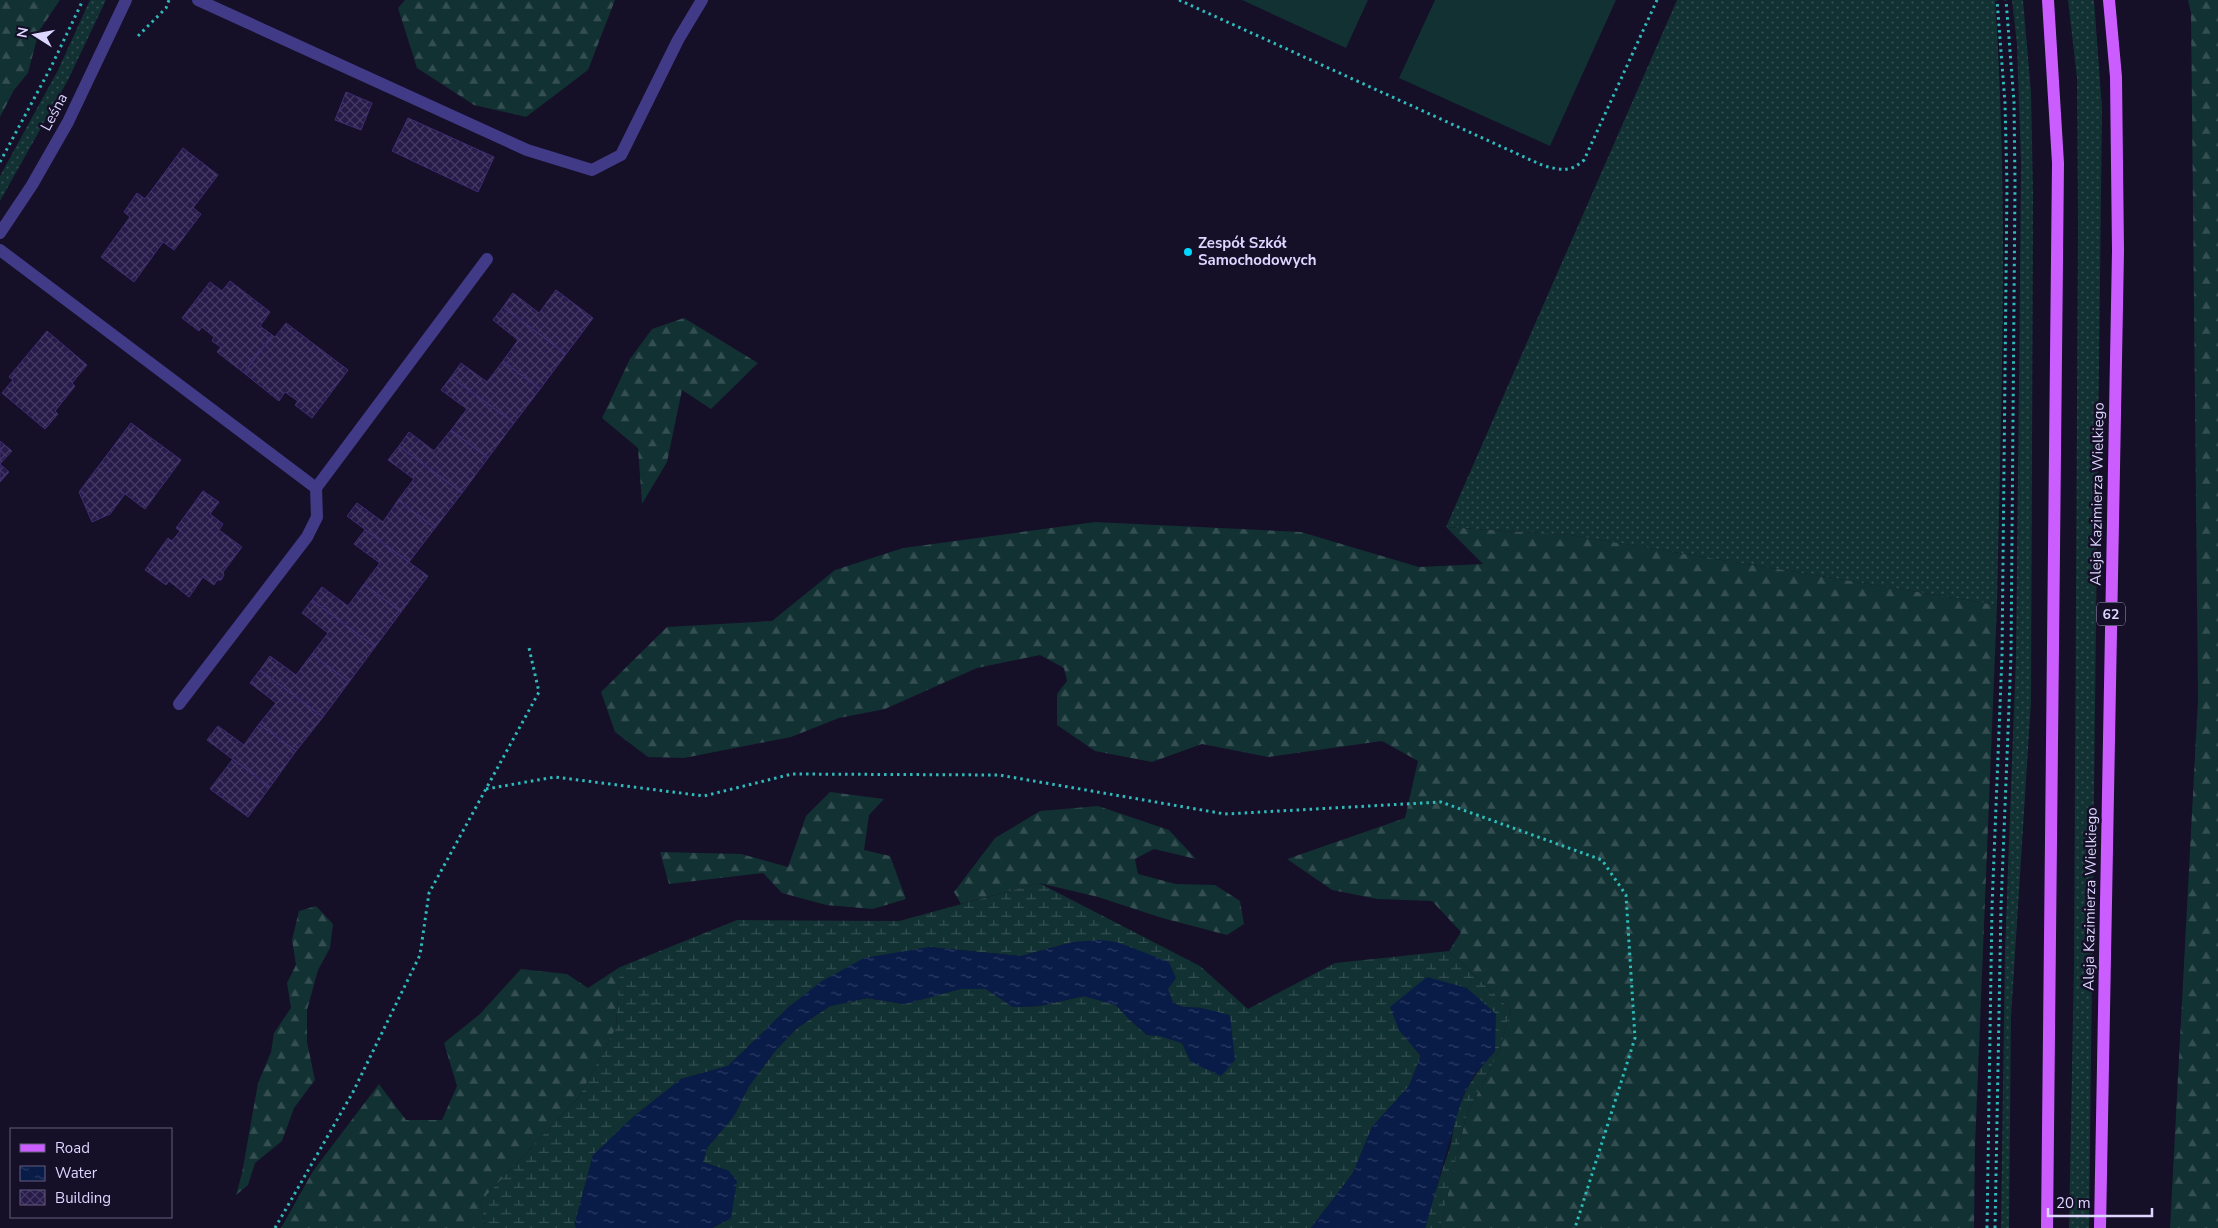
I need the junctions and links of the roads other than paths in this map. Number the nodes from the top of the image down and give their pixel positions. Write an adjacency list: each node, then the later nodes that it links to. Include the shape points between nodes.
1 (126, 0): 6 (street, Leśna, via 68,122 32,186)
2 (198, 0): 3 (street, via 527,150 592,170 620,155 678,40)
3 (702, 0)
4 (2048, 0): 11 (main road, via 2058,163)
5 (2109, 0): 12 (main road, Aleja Kazimierza Wielkiego / 62, via 2116,77 2118,250)
6 (0, 233)
7 (0, 250): 9 (street)
8 (487, 259): 9 (street)
9 (316, 488): 10 (street, via 317,516 308,537)
10 (179, 704)
11 (2047, 1228)
12 (2100, 1228)

